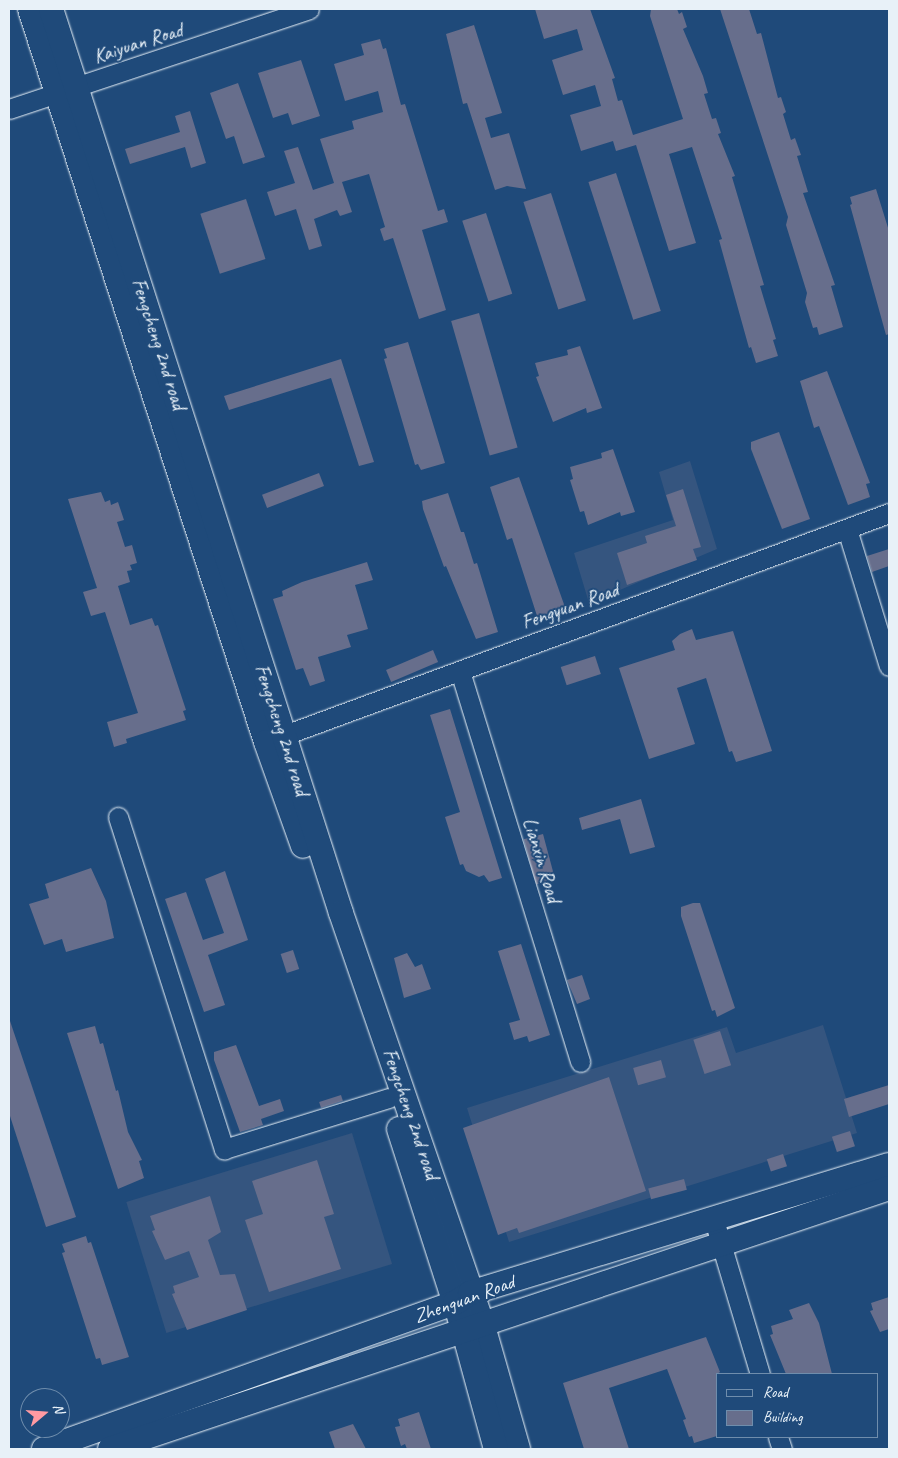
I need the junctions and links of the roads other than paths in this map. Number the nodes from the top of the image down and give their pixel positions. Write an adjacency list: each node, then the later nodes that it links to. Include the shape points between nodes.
1 (30, 9): 4 (main road, Fengcheng 2nd road)
2 (51, 9): 4 (main road, Fengcheng 2nd road)
3 (302, 10): 4 (street, Kaiyuan Road)
4 (67, 90): 5 (street, Kaiyuan Road); 10 (main road, Fengcheng 2nd road)
5 (9, 109)
6 (889, 513): 7 (street, Fengyuan Road)
7 (847, 529): 8 (street); 9 (street, Fengyuan Road)
8 (889, 666)
9 (460, 671): 10 (street, Fengyuan Road); 12 (street, Lianxin Road)
10 (275, 739): 13 (main road, Fengcheng 2nd road); 18 (main road, Fengcheng 2nd road)
11 (118, 817): 13 (street, via 224,1149)
12 (580, 1062)
13 (389, 1098): 18 (main road, Fengcheng 2nd road)
14 (889, 1166): 16 (main road, Zhenguan Road)
15 (889, 1188): 17 (main road, Zhenguan Road)
16 (714, 1220): 17 (street); 18 (main road, Zhenguan Road)
17 (722, 1246): 19 (main road, Zhenguan Road); 20 (street)
18 (462, 1298): 19 (main road, Fengcheng 2nd road); 21 (main road, Zhenguan Road)
19 (474, 1329): 22 (main road, Zhenguan Road); 23 (main road, Fengcheng 2nd road); 24 (main road, Fengcheng 2nd road)
20 (760, 1373)
21 (44, 1449)
22 (110, 1449)
23 (496, 1449)
24 (518, 1449)

